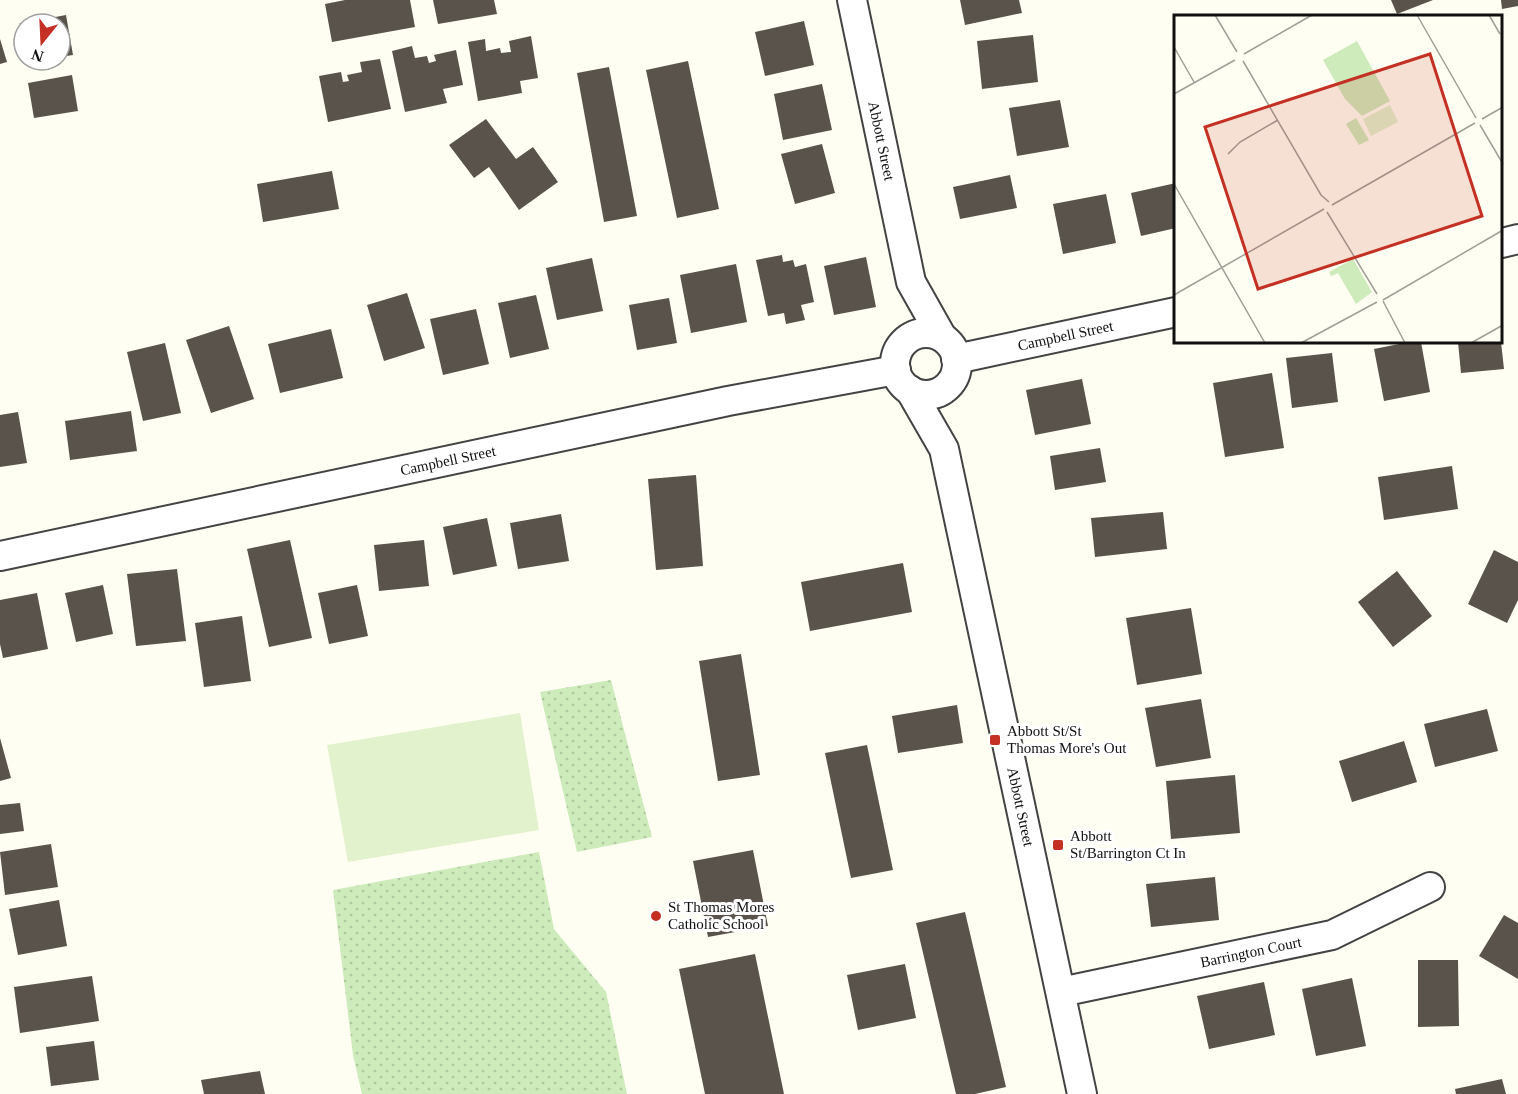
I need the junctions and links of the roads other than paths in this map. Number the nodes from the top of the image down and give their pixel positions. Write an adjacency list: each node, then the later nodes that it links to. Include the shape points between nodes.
1 (852, 0): 4 (street, Abbott Street)
2 (1518, 239): 3 (street)
3 (1503, 243)
4 (911, 282): 6 (street, Abbott Street); 7 (street, Abbott Street)
5 (1174, 312): 6 (street, Campbell Street)
6 (949, 360): 7 (street, via 921,333); 7 (street, via 931,394 920,394); 8 (street, Abbott Street)
7 (903, 368): 8 (street, Abbott Street); 9 (street, Campbell Street, via 728,401)
8 (944, 449): 11 (street, Abbott Street)
9 (0, 556)
10 (1430, 887): 11 (street, Barrington Court, via 1332,935)
11 (1060, 992): 12 (street, Abbott Street)
12 (1082, 1094)

